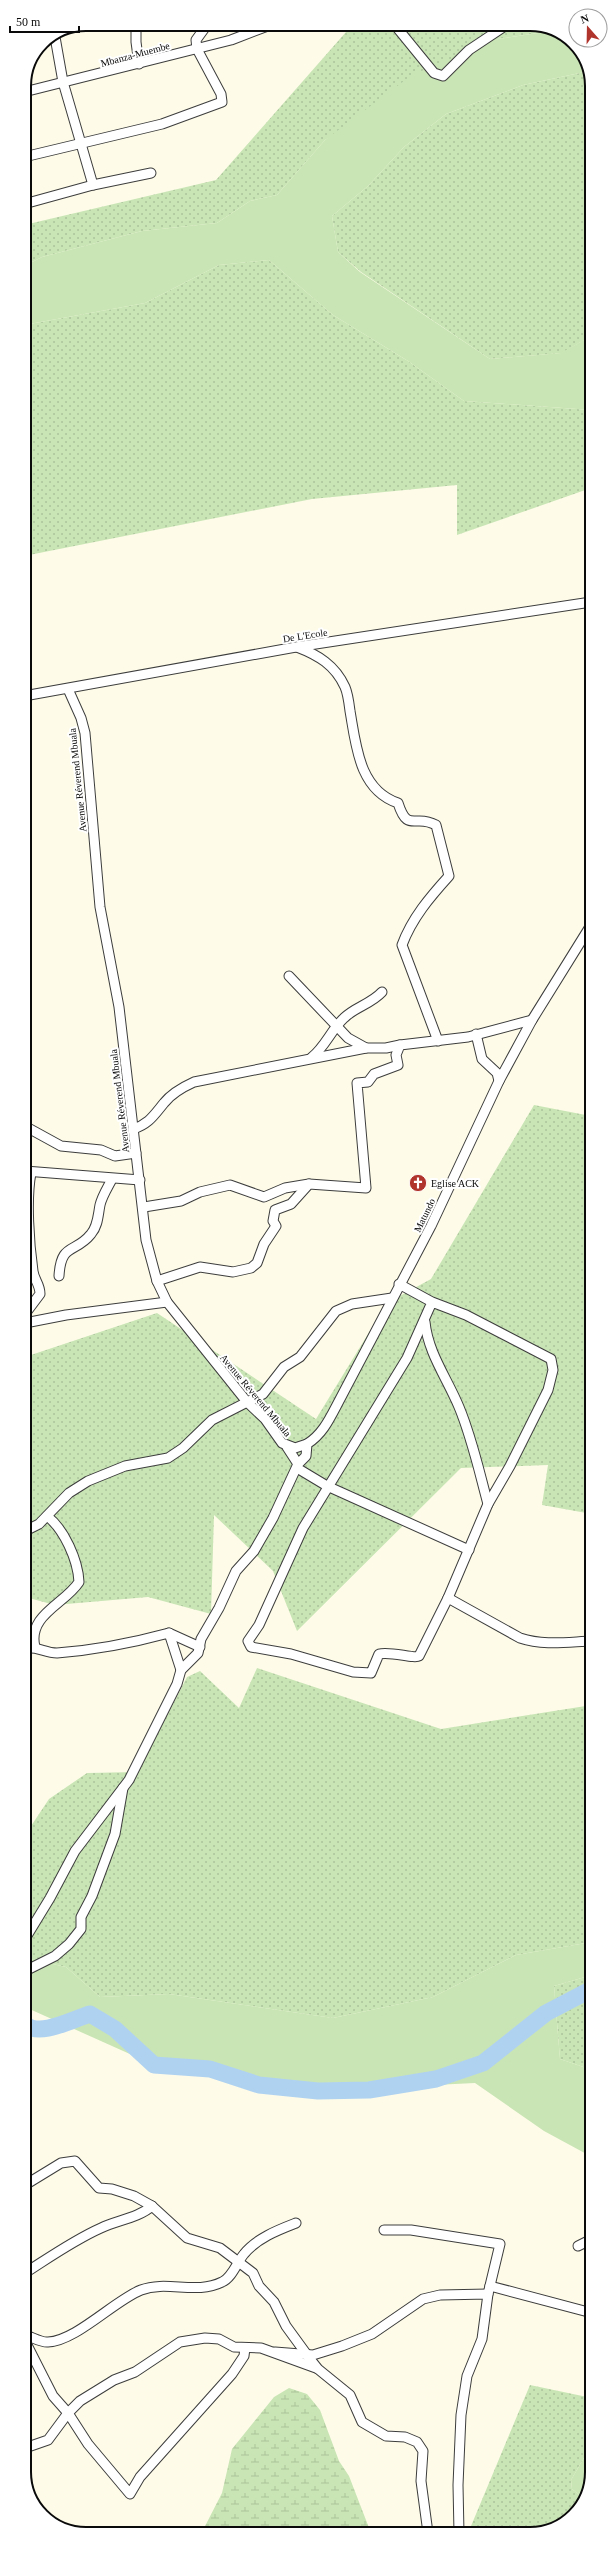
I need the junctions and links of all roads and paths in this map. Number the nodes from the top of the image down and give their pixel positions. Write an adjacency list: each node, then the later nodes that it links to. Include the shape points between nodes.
1 (136, 31): 8 (street)
2 (203, 31): 7 (street, via 196,40)
3 (257, 31): 7 (street, Mbanza-Muembe)
4 (400, 31): 5 (street, via 434,73 443,76 469,50)
5 (498, 31)
6 (56, 40): 9 (street)
7 (197, 49): 8 (street, Mbanza-Muembe); 11 (street, via 221,94 222,102 162,124)
8 (139, 64): 9 (street, Mbanza-Muembe)
9 (63, 82): 10 (street, Mbanza-Muembe); 11 (street)
10 (31, 90)
11 (80, 143): 12 (street); 14 (street)
12 (31, 155)
13 (151, 173): 14 (street)
14 (93, 185): 15 (street)
15 (31, 202)
16 (585, 603): 17 (street, De L'Ecole)
17 (296, 647): 18 (street, De L'Ecole); 26 (street, via 324,659 346,688 356,746 367,780 382,795 398,803 403,817 410,822 428,820 436,825 449,876 408,928 402,945)
18 (68, 689): 19 (street, De L'Ecole); 31 (street, Avenue Réverend Mbuala, via 85,733 100,907 119,1007)
19 (31, 695)
20 (585, 935): 23 (street, Matundo)
21 (289, 976): 24 (street)
22 (382, 992): 24 (street, via 374,1001 344,1018)
23 (532, 1020): 25 (street); 30 (street, Matundo)
24 (337, 1026): 28 (street, via 348,1038); 29 (street, via 319,1052)
25 (476, 1034): 26 (street); 30 (street, via 482,1059 497,1073)
26 (438, 1041): 27 (street)
27 (400, 1045): 28 (street); 37 (street, via 396,1055 398,1065 374,1074 368,1082 357,1083 366,1188)
28 (366, 1048): 29 (street)
29 (311, 1058): 31 (street, via 194,1082 181,1088 165,1102 145,1125)
30 (499, 1081): 42 (street, Matundo, via 431,1226)
31 (134, 1128): 33 (street, Avenue Réverend Mbuala)
32 (31, 1130): 33 (street, via 61,1146 101,1150 115,1156)
33 (136, 1153): 36 (street, Avenue Réverend Mbuala)
34 (31, 1172): 35 (street)
35 (112, 1179): 36 (street); 40 (street, via 100,1203 97,1224 91,1235 66,1252 60,1261)
36 (140, 1180): 38 (street, Avenue Réverend Mbuala)
37 (309, 1184): 38 (street, via 285,1188 264,1197 230,1186 200,1192 182,1201); 41 (street, via 291,1204 275,1210 272,1221 276,1226 264,1244 257,1263 251,1268 233,1272 200,1267)
38 (144, 1207): 41 (street, Avenue Réverend Mbuala, via 148,1251)
39 (31, 1250): 46 (street, via 33,1271 40,1286 40,1294)
40 (59, 1276)
41 (157, 1281): 44 (street, Avenue Réverend Mbuala)
42 (399, 1284): 43 (street, Matundo); 45 (street)
43 (392, 1298): 49 (street, via 352,1304 336,1311 300,1357 284,1367 268,1390); 50 (street, Matundo, via 326,1425 316,1438)
44 (166, 1302): 48 (street); 49 (street, Avenue Réverend Mbuala)
45 (432, 1302): 47 (street); 54 (street, via 466,1315 551,1359 553,1370 548,1390)
46 (31, 1306)
47 (425, 1320): 53 (street, via 417,1340 386,1393); 54 (street, via 426,1335 433,1354 468,1428)
48 (31, 1322)
49 (247, 1402): 51 (street, Avenue Réverend Mbuala, via 265,1419); 55 (street, via 212,1420 168,1458 125,1466 88,1480 68,1493)
50 (307, 1444): 51 (street, Avenue Réverend Mbuala, via 304,1447); 52 (street, Matundo, via 306,1456)
51 (287, 1447): 52 (street)
52 (297, 1466): 53 (street); 63 (street, Matundo, via 273,1518 254,1551 236,1571 201,1639)
53 (327, 1486): 57 (street); 58 (street, via 303,1528 248,1645 256,1650 291,1654 337,1668 371,1673 379,1654 387,1652 415,1658 419,1656)
54 (488, 1504): 57 (street)
55 (47, 1516): 56 (street); 62 (street, via 62,1532 79,1582 40,1621 34,1632)
56 (31, 1528)
57 (469, 1550): 58 (street)
58 (448, 1598): 60 (street, via 520,1638 532,1642)
59 (169, 1633): 62 (street, via 119,1646 86,1650 49,1652); 63 (street); 64 (street)
60 (585, 1641)
61 (31, 1647): 62 (street)
62 (35, 1647)
63 (200, 1647): 64 (street, Matundo, via 198,1653)
64 (181, 1670): 65 (street, via 178,1684)
65 (123, 1788): 66 (street, via 75,1851); 67 (street, via 115,1834 92,1896 81,1917 81,1928 69,1944 55,1956)
66 (31, 1929)
67 (31, 1968)
68 (31, 2181): 69 (street, via 60,2162 75,2161 99,2188 126,2192)
69 (152, 2206): 74 (street, via 187,2238 220,2248); 75 (street, via 136,2216 102,2227 79,2239)
70 (296, 2223): 74 (street, via 266,2236 244,2253)
71 (384, 2230): 76 (street, via 411,2230 500,2244)
72 (585, 2242): 73 (street)
73 (578, 2246)
74 (239, 2262): 78 (street, via 224,2281 218,2284 180,2288 154,2286 139,2290 60,2338 48,2343); 82 (street, via 253,2273 259,2286 274,2302 286,2326)
75 (31, 2270)
76 (489, 2290): 77 (street); 82 (street, via 422,2299 372,2334 313,2354); 87 (street, via 482,2339 466,2376 460,2415)
77 (585, 2311)
78 (31, 2337)
79 (245, 2348): 80 (street, via 256,2347); 84 (street, via 234,2347 219,2339 205,2338 180,2342 135,2372 114,2380 80,2401); 84 (street, via 244,2356 232,2374 140,2477 130,2494 88,2444)
80 (275, 2352): 82 (street); 83 (street)
81 (31, 2353): 84 (street, via 53,2396)
82 (306, 2354): 83 (street)
83 (318, 2369): 86 (street, via 350,2395 362,2422 386,2436 405,2437 417,2442 423,2451 421,2481)
84 (68, 2413): 85 (street, via 48,2440)
85 (31, 2446)
86 (427, 2527)
87 (459, 2527)

